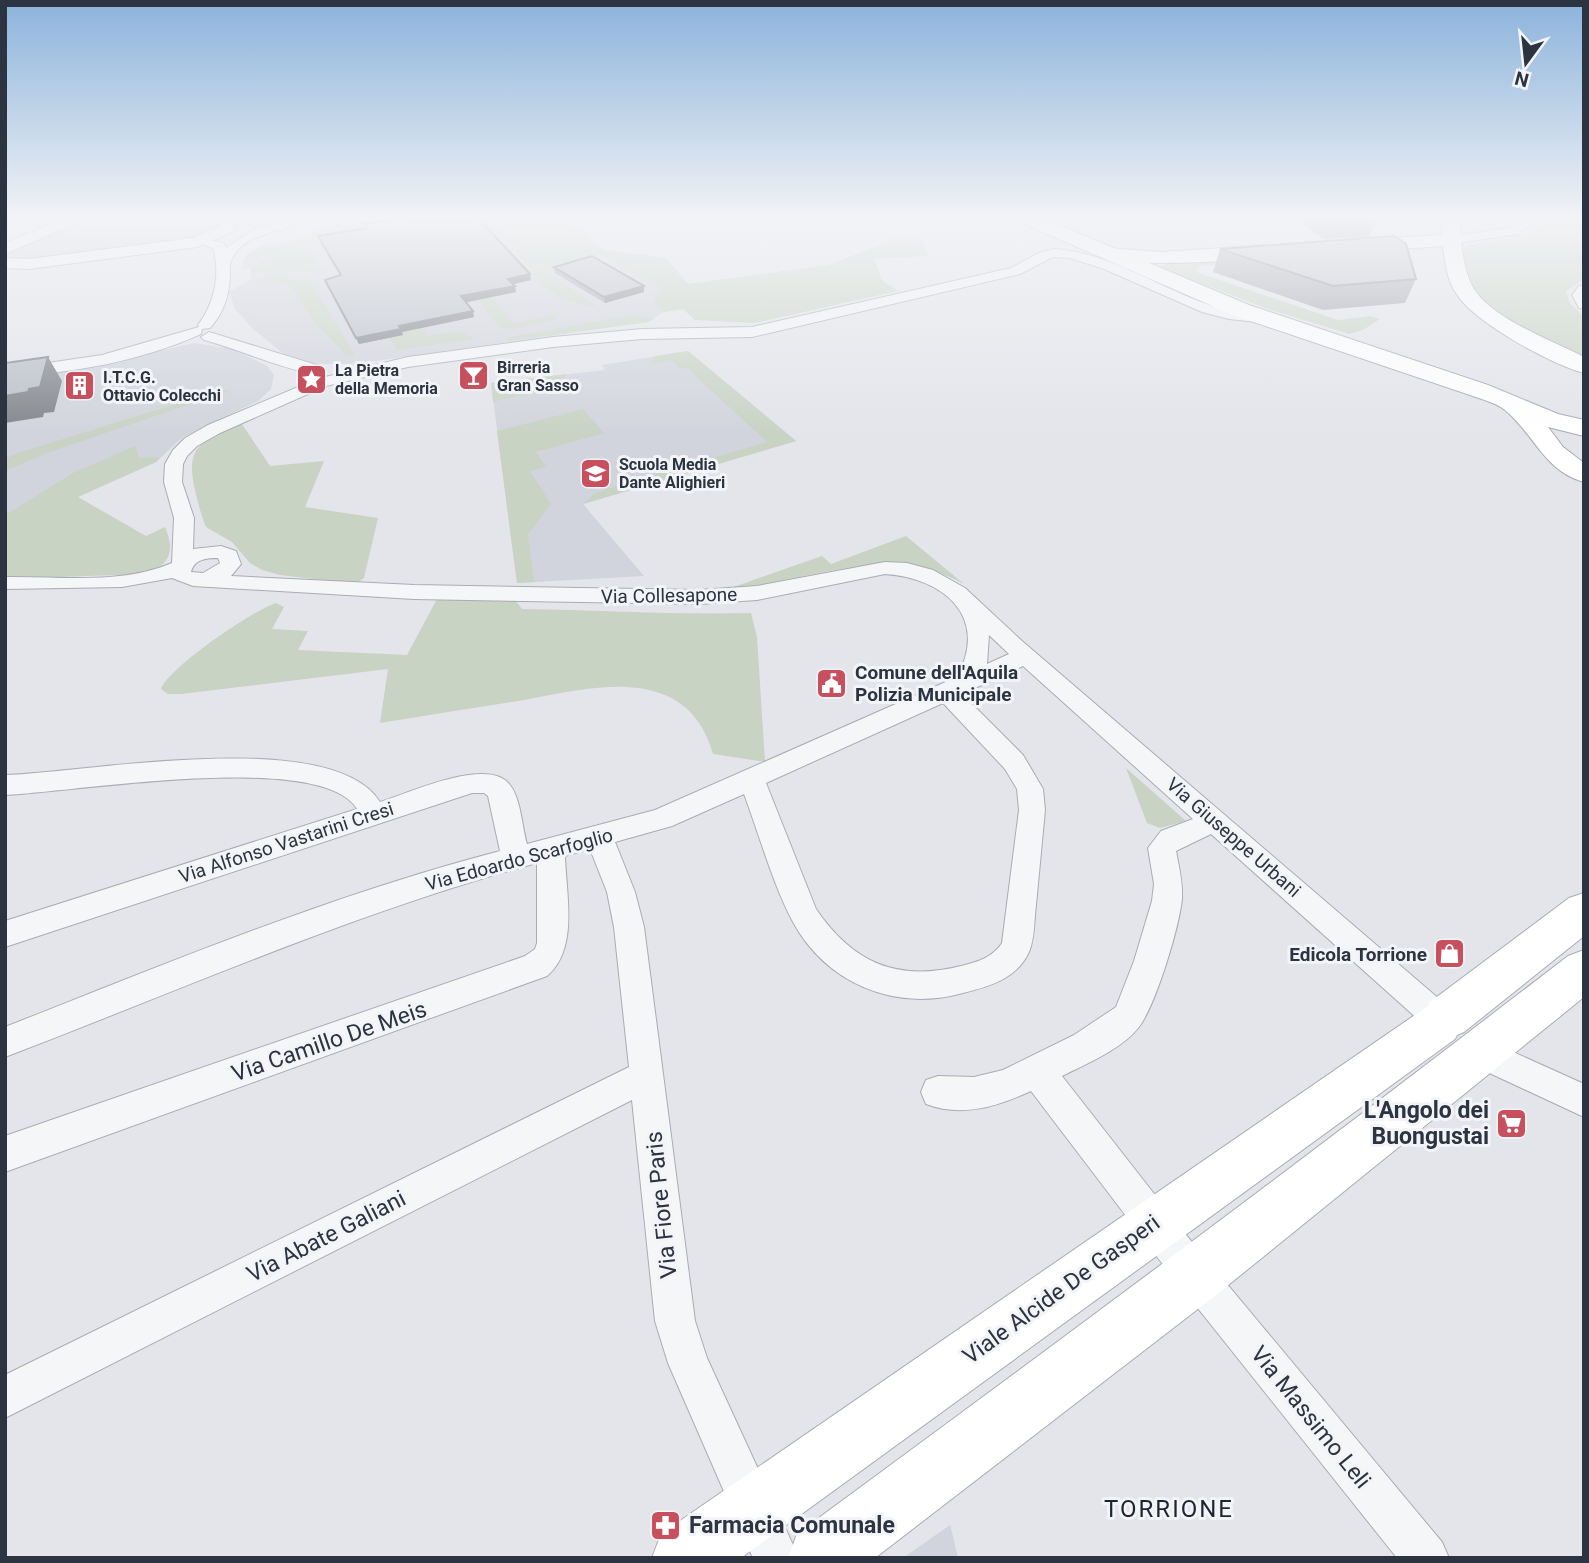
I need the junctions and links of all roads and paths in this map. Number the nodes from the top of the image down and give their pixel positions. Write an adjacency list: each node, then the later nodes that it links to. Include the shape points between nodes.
1 (221, 290): 7 (street)
2 (934, 290): 16 (street, via 757,331 670,332 565,341)
3 (1163, 290): 9 (street, via 1215,312)
4 (1194, 290): 9 (main road)
5 (1466, 290): 13 (main road, via 1499,320)
6 (1583, 290): 8 (street, via 1578,295)
7 (220, 298): 10 (street); 11 (street)
8 (1584, 305)
9 (1266, 319): 17 (main road)
10 (232, 323): 11 (street, via 226,334); 12 (street)
11 (203, 332): 12 (street); 14 (street, via 52,367)
12 (266, 352): 15 (street)
13 (1584, 366)
14 (5, 371)
15 (285, 374): 16 (street, via 299,388); 18 (street, via 274,397)
16 (319, 379): 18 (street)
17 (1488, 393): 19 (main road); 20 (main road, via 1522,413)
18 (252, 412): 22 (street, via 196,438 177,457 173,482)
19 (1584, 429): 20 (main road, via 1562,431)
20 (1548, 442): 21 (main road, via 1555,457)
21 (1584, 474)
22 (184, 518): 23 (street); 24 (street)
23 (227, 555): 24 (street, via 231,564 222,573); 26 (street, Via Collesapone, via 251,577)
24 (185, 570): 25 (street, Via Collesapone, via 140,579); 26 (street, Via Collesapone)
25 (5, 583)
26 (279, 584): 27 (street, Via Collesapone, via 414,593 712,597 891,568 934,577)
27 (964, 596): 28 (street, Via Collesapone); 29 (street, via 976,620 979,640 975,667)
28 (1026, 656): 29 (street, Via Edoardo Scarfoglio); 33 (street, Via Giuseppe Urbani)
29 (956, 687): 30 (street, Via Edoardo Scarfoglio); 30 (street, via 1019,769 1032,796 1017,943 1011,956 995,969 911,986 878,978 837,956 804,915)
30 (752, 780): 34 (street, Via Edoardo Scarfoglio, via 662,819)
31 (5, 785): 32 (street, via 189,768 295,773 351,788 364,797)
32 (373, 813): 36 (street, Via Alfonso Vastarini Cresi, via 460,785 490,783 500,791); 38 (street, Via Alfonso Vastarini Cresi)
33 (1216, 821): 40 (street, Via Giuseppe Urbani); 42 (street, via 1171,839 1162,848 1167,901 1127,1017)
34 (599, 838): 35 (street, Via Edoardo Scarfoglio); 43 (street, Via Fiore Paris, via 626,912)
35 (551, 850): 36 (street, Via Edoardo Scarfoglio); 46 (street, Via Camillo De Meis, via 552,948 531,969)
36 (516, 858): 41 (street, Via Edoardo Scarfoglio, via 424,884 254,944)
37 (1584, 911): 40 (main road, Viale Alcide De Gasperi)
38 (5, 934)
39 (1584, 970): 40 (main road, Viale Alcide De Gasperi)
40 (1462, 1036): 45 (street, Via Giuseppe Urbani); 47 (main road, Viale Alcide De Gasperi); 48 (main road, Viale Alcide De Gasperi)
41 (5, 1042)
42 (1036, 1070): 44 (street, via 988,1091); 47 (street)
43 (647, 1075): 49 (street, Via Abate Galiani); 50 (street, Via Fiore Paris, via 675,1321 688,1363)
44 (937, 1093)
45 (1584, 1101)
46 (5, 1154)
47 (1154, 1223): 48 (street, Via Massimo Leli); 50 (main road, Viale Alcide De Gasperi)
48 (1196, 1275): 52 (main road, Viale Alcide De Gasperi); 53 (street, Via Massimo Leli)
49 (5, 1397)
50 (765, 1534): 51 (main road, Viale Alcide De Gasperi)
51 (685, 1558)
52 (821, 1558)
53 (1426, 1558)

